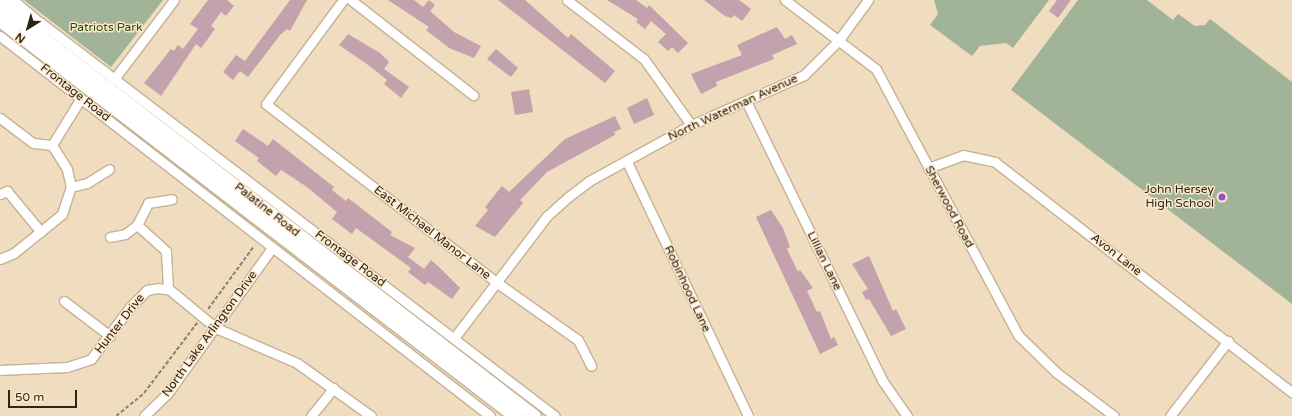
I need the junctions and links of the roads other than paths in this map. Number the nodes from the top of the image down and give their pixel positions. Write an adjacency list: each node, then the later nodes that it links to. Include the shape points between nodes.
1 (11, 0): 12 (street, Frontage Road); 18 (highway)
2 (174, 0): 12 (street)
3 (343, 0): 31 (street, East Michael Manor Lane, via 266,104)
4 (351, 0): 13 (street)
5 (567, 0): 17 (street, via 644,60)
6 (784, 0): 11 (street, Sherwood Road)
7 (868, 0): 11 (street, North Waterman Avenue)
8 (0, 5): 18 (highway, Palatine Road)
9 (0, 20): 47 (highway, Palatine Road)
10 (0, 36): 14 (street, Frontage Road)
11 (838, 41): 15 (street, North Waterman Avenue, via 804,75); 21 (street, Sherwood Road, via 876,69)
12 (114, 79): 36 (street, Frontage Road)
13 (473, 95)
14 (81, 98): 19 (street); 29 (street, Frontage Road)
15 (747, 103): 17 (street, North Waterman Avenue); 50 (street, Lillian Lane, via 882,380)
16 (0, 118): 19 (street, via 33,143)
17 (691, 125): 20 (street, North Waterman Avenue)
18 (164, 130): 48 (highway, Palatine Road)
19 (52, 145): 23 (street, via 68,169)
20 (628, 162): 31 (street, North Waterman Avenue, via 589,181 547,216); 42 (street, Robinhood Lane)
21 (928, 168): 37 (street, Avon Lane, via 963,155 995,162); 51 (street, Sherwood Road, via 1018,335 1057,373)
22 (109, 169): 23 (street, via 87,183)
23 (71, 187): 27 (street, via 62,214)
24 (0, 194): 27 (street, via 7,191)
25 (172, 199): 26 (street, via 148,204)
26 (137, 225): 28 (street, via 125,234); 32 (street, via 166,251)
27 (41, 232): 30 (street, via 14,253)
28 (110, 237)
29 (269, 252): 34 (street, North Lake Arlington Drive); 46 (street, Frontage Road)
30 (0, 259)
31 (496, 282): 36 (street, North Waterman Avenue); 38 (street, East Michael Manor Lane, via 578,340)
32 (168, 289): 34 (street); 35 (street, Hunter Drive, via 147,290)
33 (64, 301): 35 (street)
34 (216, 328): 40 (street, via 287,357); 43 (street, North Lake Arlington Drive, via 167,394)
35 (110, 336): 39 (street, Hunter Drive, via 92,359 80,364)
36 (454, 338): 49 (street, Frontage Road)
37 (1228, 341): 41 (street, Avon Lane); 52 (street)
38 (591, 366)
39 (0, 370)
40 (334, 388): 44 (street); 45 (street)
41 (1292, 392)
42 (743, 414)
43 (144, 416)
44 (311, 416)
45 (372, 416)
46 (490, 416)
47 (515, 416)
48 (534, 416)
49 (555, 416)
50 (907, 416)
51 (1114, 416)
52 (1170, 416)

